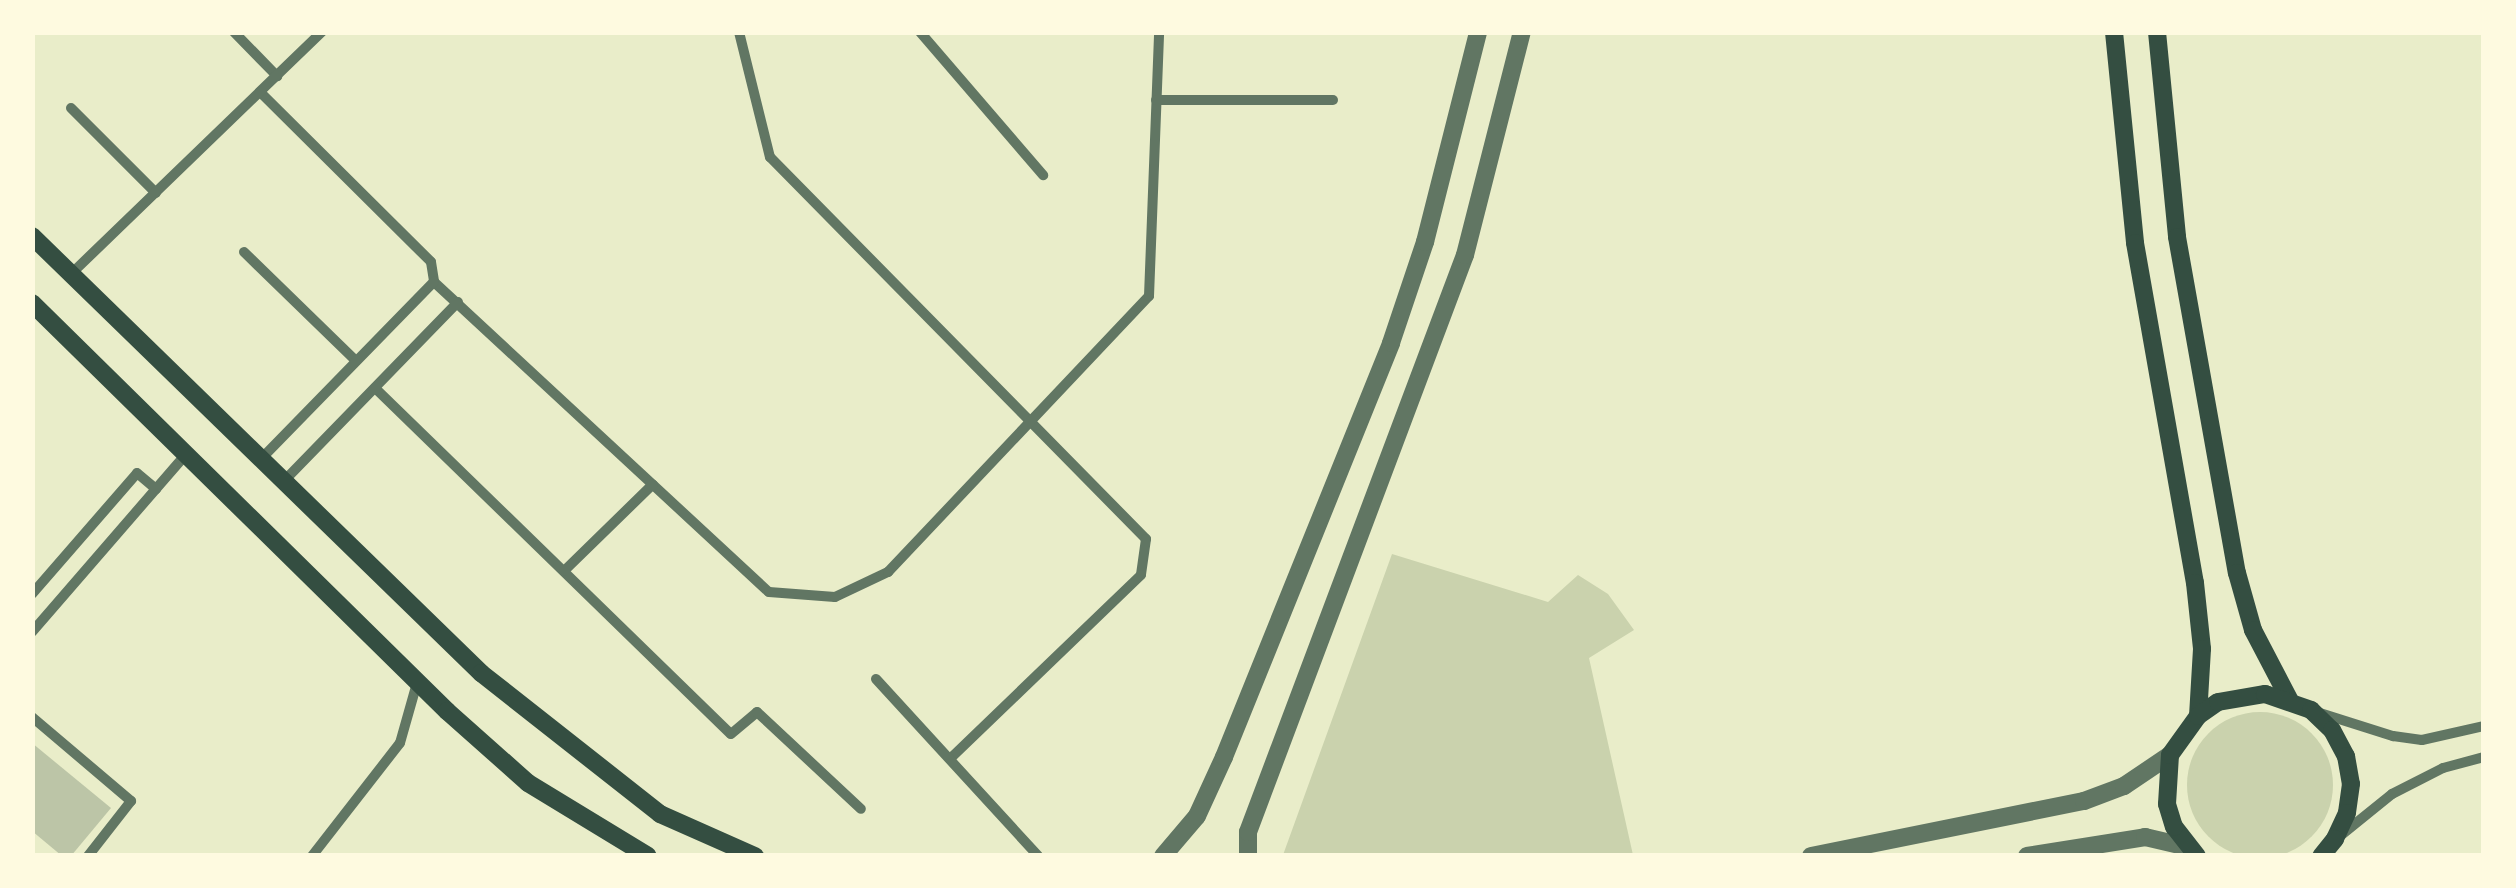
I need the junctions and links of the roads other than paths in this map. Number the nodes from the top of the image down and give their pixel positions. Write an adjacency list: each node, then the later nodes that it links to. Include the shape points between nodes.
1 (234, 32): 10 (street)
2 (322, 32): 10 (street)
3 (739, 32): 25 (street, via 770,157)
4 (920, 32): 15 (street)
5 (1159, 32): 12 (street)
6 (1478, 32): 52 (street, via 1425,242 1391,342 1224,757 1197,816)
7 (1522, 32): 53 (street, via 1465,255 1248,832)
8 (2114, 32): 38 (main road, via 2135,244 2196,583 2202,649)
9 (2157, 32): 36 (main road, via 2177,238 2237,573 2253,630)
10 (277, 76): 11 (street)
11 (260, 92): 16 (street); 20 (street, via 431,262)
12 (1156, 100): 13 (street); 25 (street, via 1149,296)
13 (1333, 100)
14 (70, 108): 16 (street)
15 (1044, 174)
16 (156, 192): 19 (street)
17 (32, 236): 19 (main road)
18 (244, 252): 23 (street)
19 (71, 274): 27 (main road)
20 (434, 282): 21 (street); 23 (street)
21 (458, 302): 24 (street); 29 (street)
22 (32, 304): 26 (main road)
23 (356, 361): 27 (street)
24 (375, 388): 28 (street); 31 (street)
25 (1030, 422): 29 (street, via 888,572 836,597 769,592); 43 (street, via 1146,539 1141,575)
26 (186, 454): 30 (street); 35 (main road)
27 (260, 460): 28 (main road)
28 (283, 482): 50 (main road, via 481,673 560,738 660,814)
29 (653, 484): 31 (street)
30 (156, 489): 32 (street, via 137,474); 33 (street)
31 (564, 571): 44 (street, via 731,734 757,712)
32 (32, 594)
33 (32, 632)
34 (876, 679): 43 (street)
35 (418, 682): 48 (street, via 400,742); 49 (main road, via 528,782)
36 (2289, 699): 37 (main road); 38 (main road, via 2241,695)
37 (2310, 710): 40 (street, via 2422,740); 45 (main road, via 2339,743 2351,784 2348,813)
38 (2198, 716): 41 (main road)
39 (32, 718): 47 (street, via 131,801)
40 (2484, 726)
41 (2170, 755): 46 (main road, via 2167,804); 54 (street, via 2124,786 2084,800)
42 (2484, 757): 45 (street, via 2443,768 2392,794)
43 (950, 759): 51 (street)
44 (861, 808)
45 (2335, 840): 56 (main road)
46 (2192, 851): 55 (street, via 2146,837)
47 (88, 856)
48 (312, 856)
49 (648, 856)
50 (755, 856)
51 (1038, 856)
52 (1163, 856)
53 (1248, 856)
54 (1810, 856)
55 (2027, 856)
56 (2321, 856)

